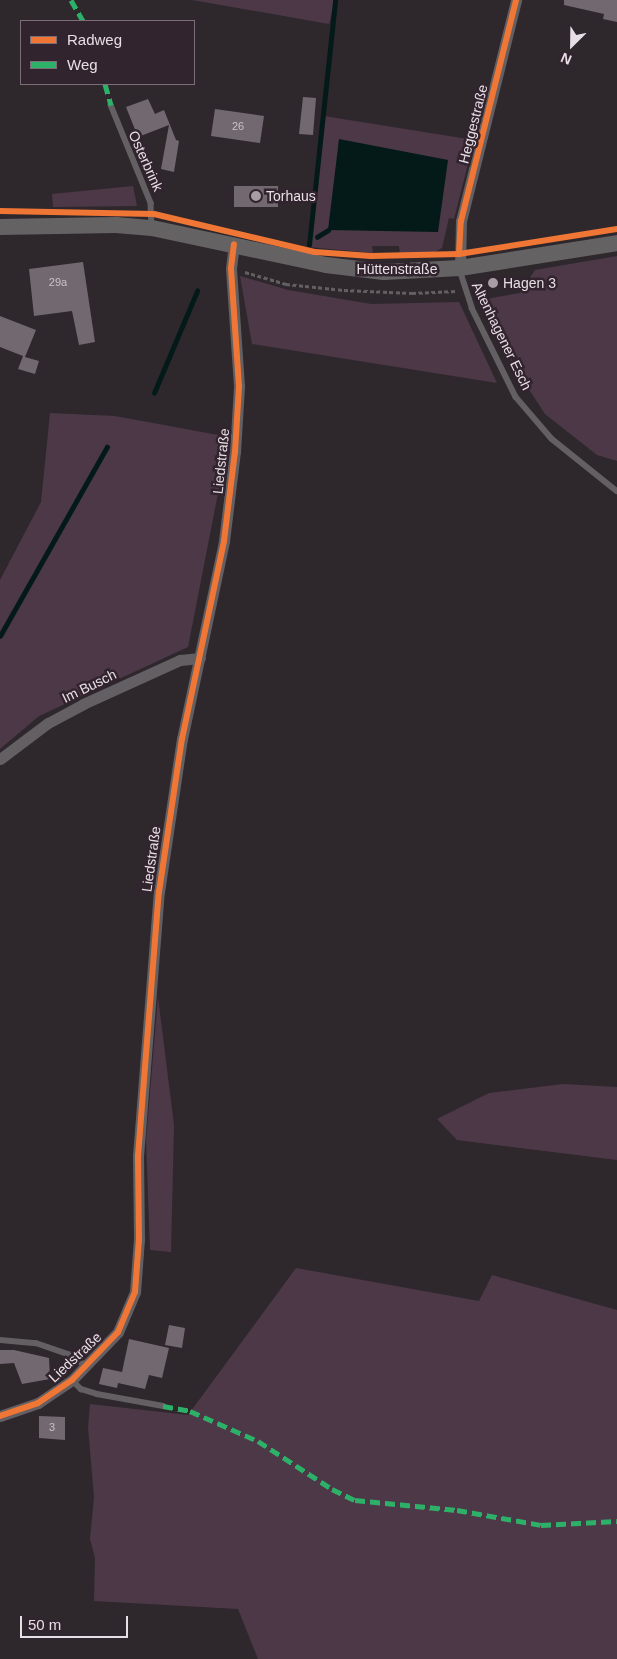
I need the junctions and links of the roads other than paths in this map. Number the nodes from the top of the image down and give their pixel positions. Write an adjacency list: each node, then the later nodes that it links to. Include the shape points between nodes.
1 (516, 0): 7 (street, Heggestraße, via 461,221)
2 (110, 105): 4 (lane, Osterbrink, via 151,203)
3 (0, 227): 4 (main road, Hüttenstraße, via 116,225)
4 (152, 228): 6 (main road, Hüttenstraße)
5 (617, 243): 7 (main road, Hüttenstraße)
6 (234, 244): 7 (main road, Hüttenstraße, via 363,271 419,272); 9 (street, Liedstraße, via 231,268 238,340 238,424 224,541)
7 (460, 268): 8 (lane, Altenhagener Esch, via 464,289 516,397 552,439)
8 (617, 491)
9 (200, 658): 10 (street, Im Busch, via 180,660 83,704 48,723); 12 (street, Liedstraße, via 181,749 158,892 138,1156 139,1239 135,1292 118,1332)
10 (0, 759)
11 (0, 1340): 12 (lane, Liedstraße, via 36,1343 70,1355)
12 (87, 1366): 13 (street, Liedstraße)
13 (72, 1380): 14 (lane, via 81,1389 97,1394); 15 (street, Liedstraße, via 38,1403)
14 (163, 1406)
15 (0, 1416)

